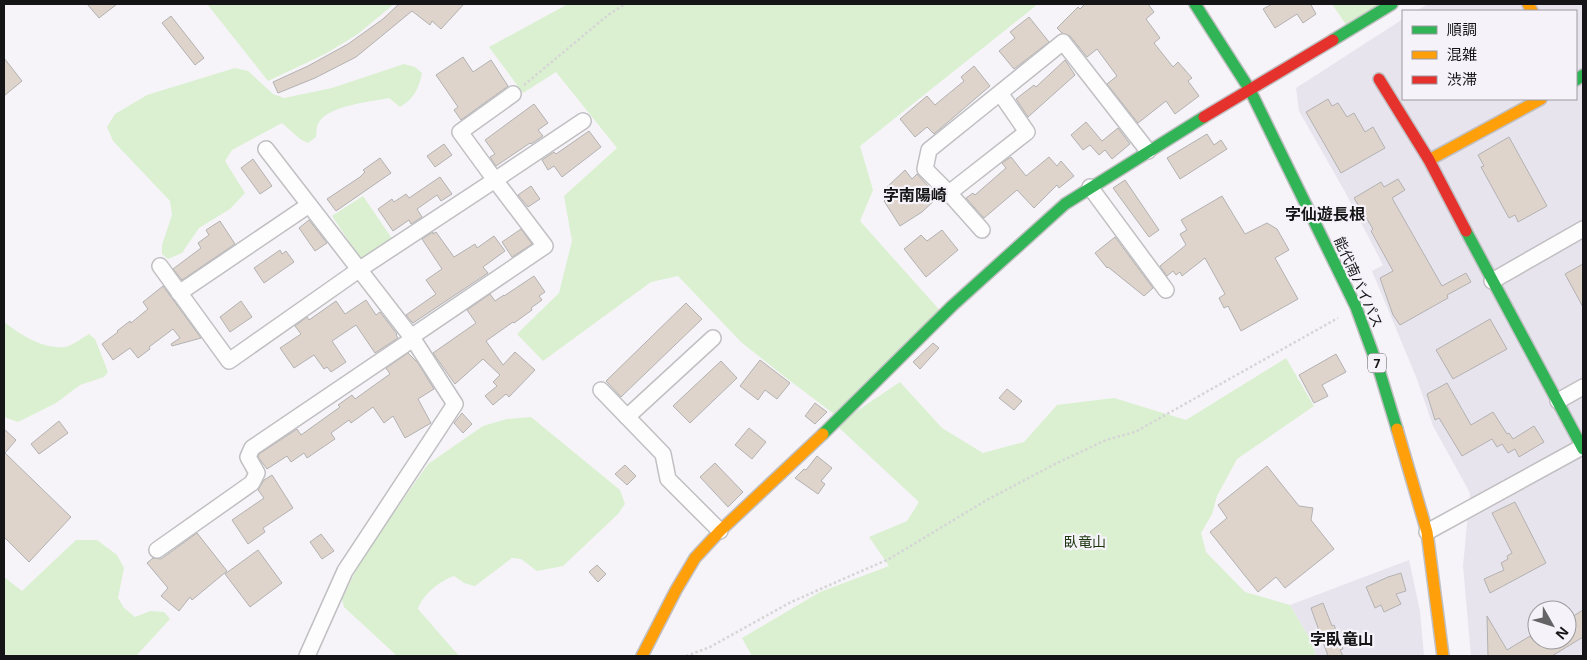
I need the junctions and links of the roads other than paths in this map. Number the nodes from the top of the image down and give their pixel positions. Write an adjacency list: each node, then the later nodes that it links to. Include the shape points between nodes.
1 (1195, 4): 4 (main road, 能代南バイパス / 7)
2 (1392, 4): 4 (main road)
3 (1379, 79): 11 (main road)
4 (1250, 90): 10 (main road); 31 (main road, 能代南バイパス / 7, via 1356,307 1380,373)
5 (1000, 93): 10 (street, via 1063,42); 14 (street, via 929,150 925,169); 14 (street, via 1027,132)
6 (513, 94): 12 (street, via 460,132)
7 (1539, 100): 11 (main road)
8 (583, 121): 12 (street)
9 (266, 149): 15 (street)
10 (1148, 151): 13 (main road)
11 (1429, 160): 20 (main road)
12 (495, 180): 19 (street); 23 (street, via 545,246)
13 (1090, 187): 21 (street); 30 (main road, via 1065,204 952,306)
14 (950, 194): 17 (street)
15 (310, 205): 19 (street); 22 (street)
16 (1583, 229): 20 (street)
17 (982, 230)
18 (160, 266): 22 (street)
19 (360, 269): 22 (street, via 229,361); 23 (street)
20 (1492, 281): 27 (main road)
21 (1166, 290)
22 (179, 293)
23 (412, 338): 32 (street, via 252,448 248,457 258,473 252,483); 33 (street, via 455,404 345,571)
24 (712, 338): 28 (street)
25 (1583, 387): 27 (street)
26 (601, 390): 28 (street)
27 (1558, 401): 29 (main road)
28 (627, 417): 30 (street, via 663,454 668,479)
29 (1583, 448): 31 (street)
30 (720, 531): 34 (main road, via 695,558)
31 (1426, 532): 35 (main road, 能代南バイパス / 7)
32 (157, 550)
33 (307, 656)
34 (642, 656)
35 (1443, 656)

